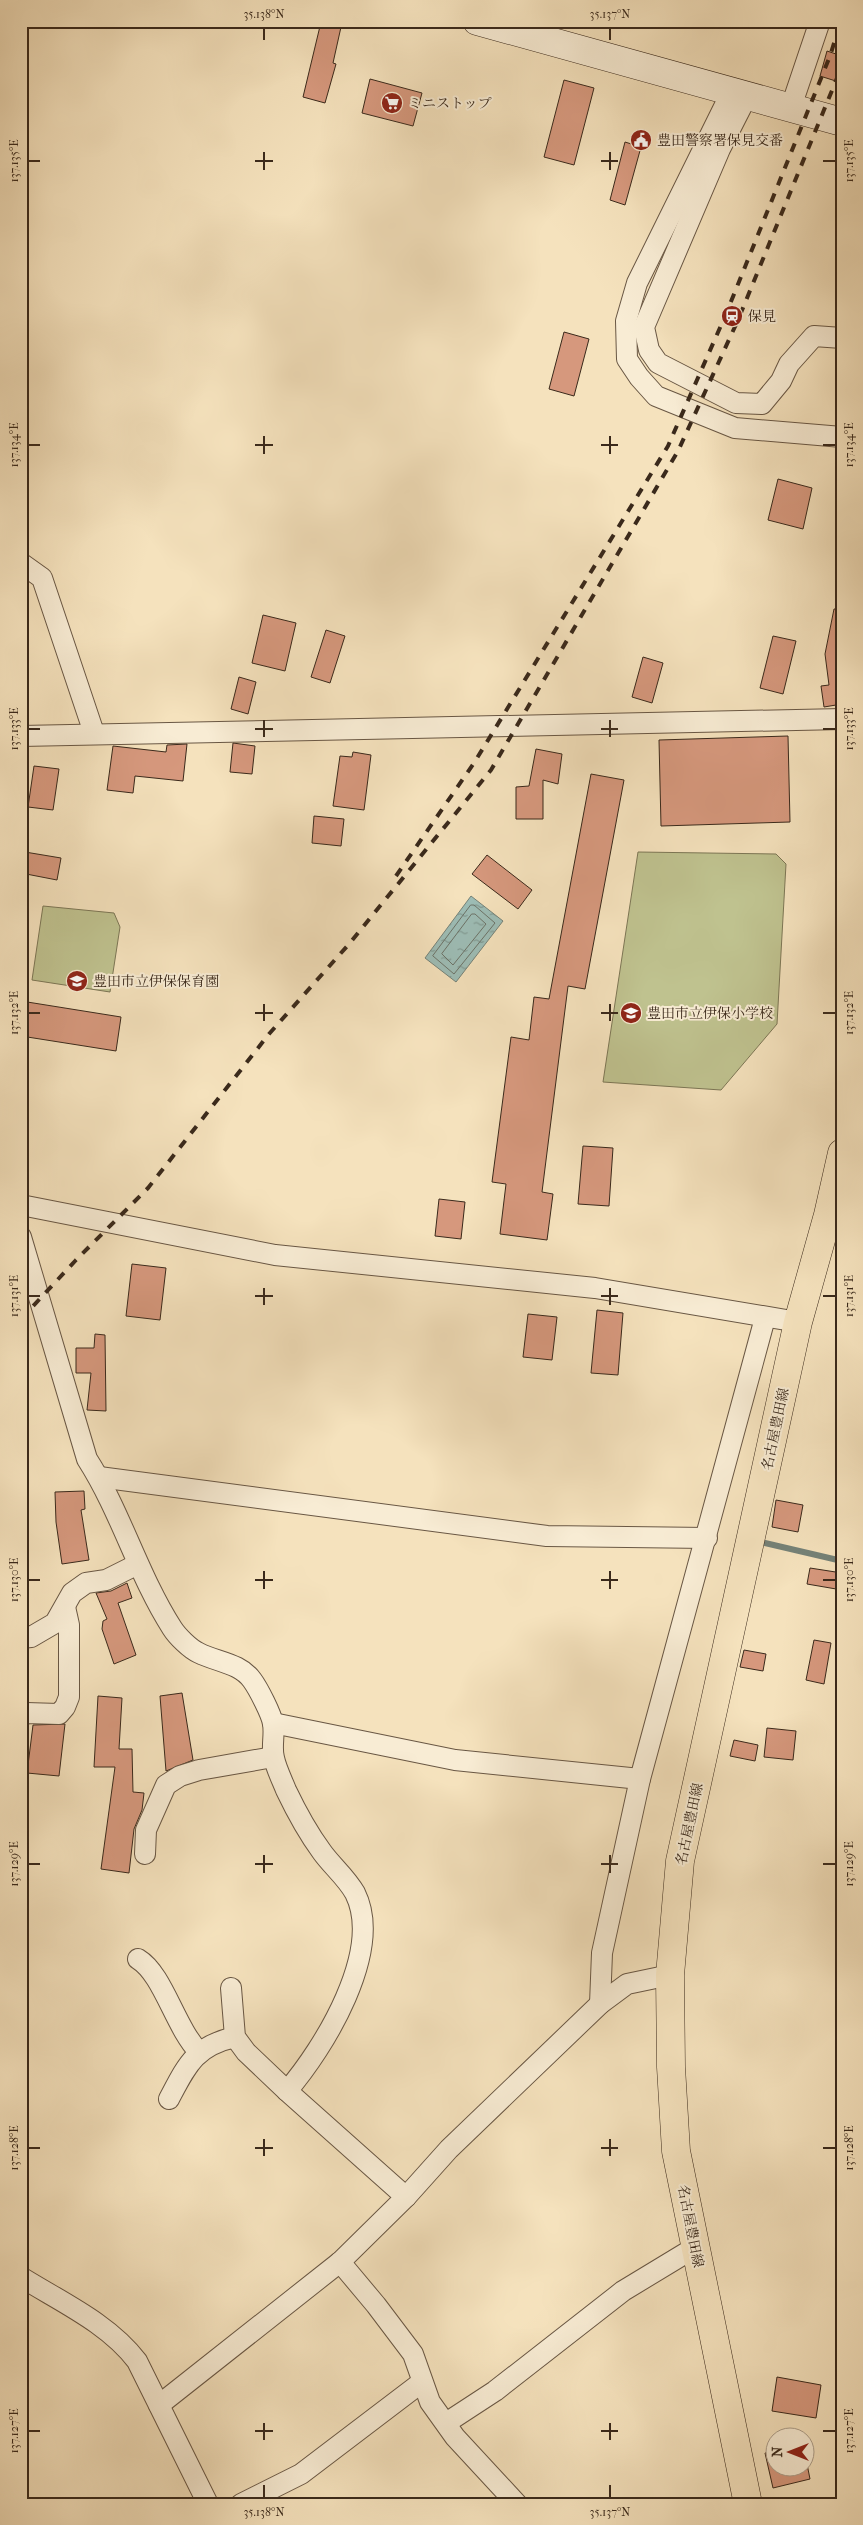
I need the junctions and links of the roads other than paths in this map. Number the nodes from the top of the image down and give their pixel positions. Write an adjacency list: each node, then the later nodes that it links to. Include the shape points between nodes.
1 (477, 21): 3 (street)
2 (820, 21): 4 (street)
3 (739, 95): 4 (street); 6 (street, via 720,149 644,327 649,350 658,363 736,403 762,404 781,381 789,364 814,336); 7 (street, via 638,284 626,321 628,359 656,396 734,428)
4 (790, 107): 5 (street)
5 (842, 122)
6 (842, 338)
7 (842, 437)
8 (21, 563): 10 (street, via 42,578)
9 (842, 719): 10 (street)
10 (94, 733): 11 (street)
11 (21, 736)
12 (842, 1153): 16 (main road, 名古屋豊田線)
13 (21, 1205): 15 (street, via 276,1255 595,1288)
14 (21, 1237): 17 (street, via 85,1452)
15 (765, 1318): 16 (street); 18 (street)
16 (798, 1322): 28 (main road, 名古屋豊田線, via 680,1861)
17 (99, 1477): 18 (street, via 547,1536); 19 (street)
18 (707, 1538): 25 (street)
19 (138, 1564): 20 (street, via 106,1580 86,1583 72,1592); 23 (street, via 172,1629 197,1652 234,1665 252,1679)
20 (65, 1607): 21 (street, via 55,1624 31,1637); 22 (street, via 68,1625 68,1697 65,1708 58,1714 26,1712)
21 (21, 1638)
22 (21, 1717)
23 (273, 1723): 24 (street); 25 (street, via 455,1760)
24 (273, 1757): 26 (street, via 199,1770 166,1785 146,1830); 33 (street, via 301,1820 322,1853 355,1893 362,1924 356,1971 348,1992 320,2043)
25 (640, 1779): 30 (street, via 602,1953)
26 (145, 1854)
27 (138, 1959): 32 (street, via 152,1972 182,2032)
28 (670, 1975): 30 (street, via 627,1984); 36 (main road, 名古屋豊田線, via 676,2151)
29 (231, 1988): 31 (street)
30 (600, 2004): 35 (street, via 449,2149)
31 (235, 2037): 32 (street, via 221,2040); 33 (street)
32 (199, 2052): 34 (street)
33 (286, 2091): 35 (street)
34 (169, 2099)
35 (406, 2197): 37 (street)
36 (694, 2248): 41 (street, via 623,2291 495,2391); 45 (main road, 名古屋豊田線)
37 (340, 2262): 39 (street, via 413,2354); 40 (street)
38 (21, 2277): 40 (street, via 112,2334 125,2346 137,2361)
39 (422, 2382): 41 (street, via 430,2402); 43 (street, via 301,2474)
40 (159, 2405): 42 (street)
41 (446, 2422): 44 (street, via 455,2437)
42 (208, 2504)
43 (241, 2504)
44 (517, 2504)
45 (748, 2504)

